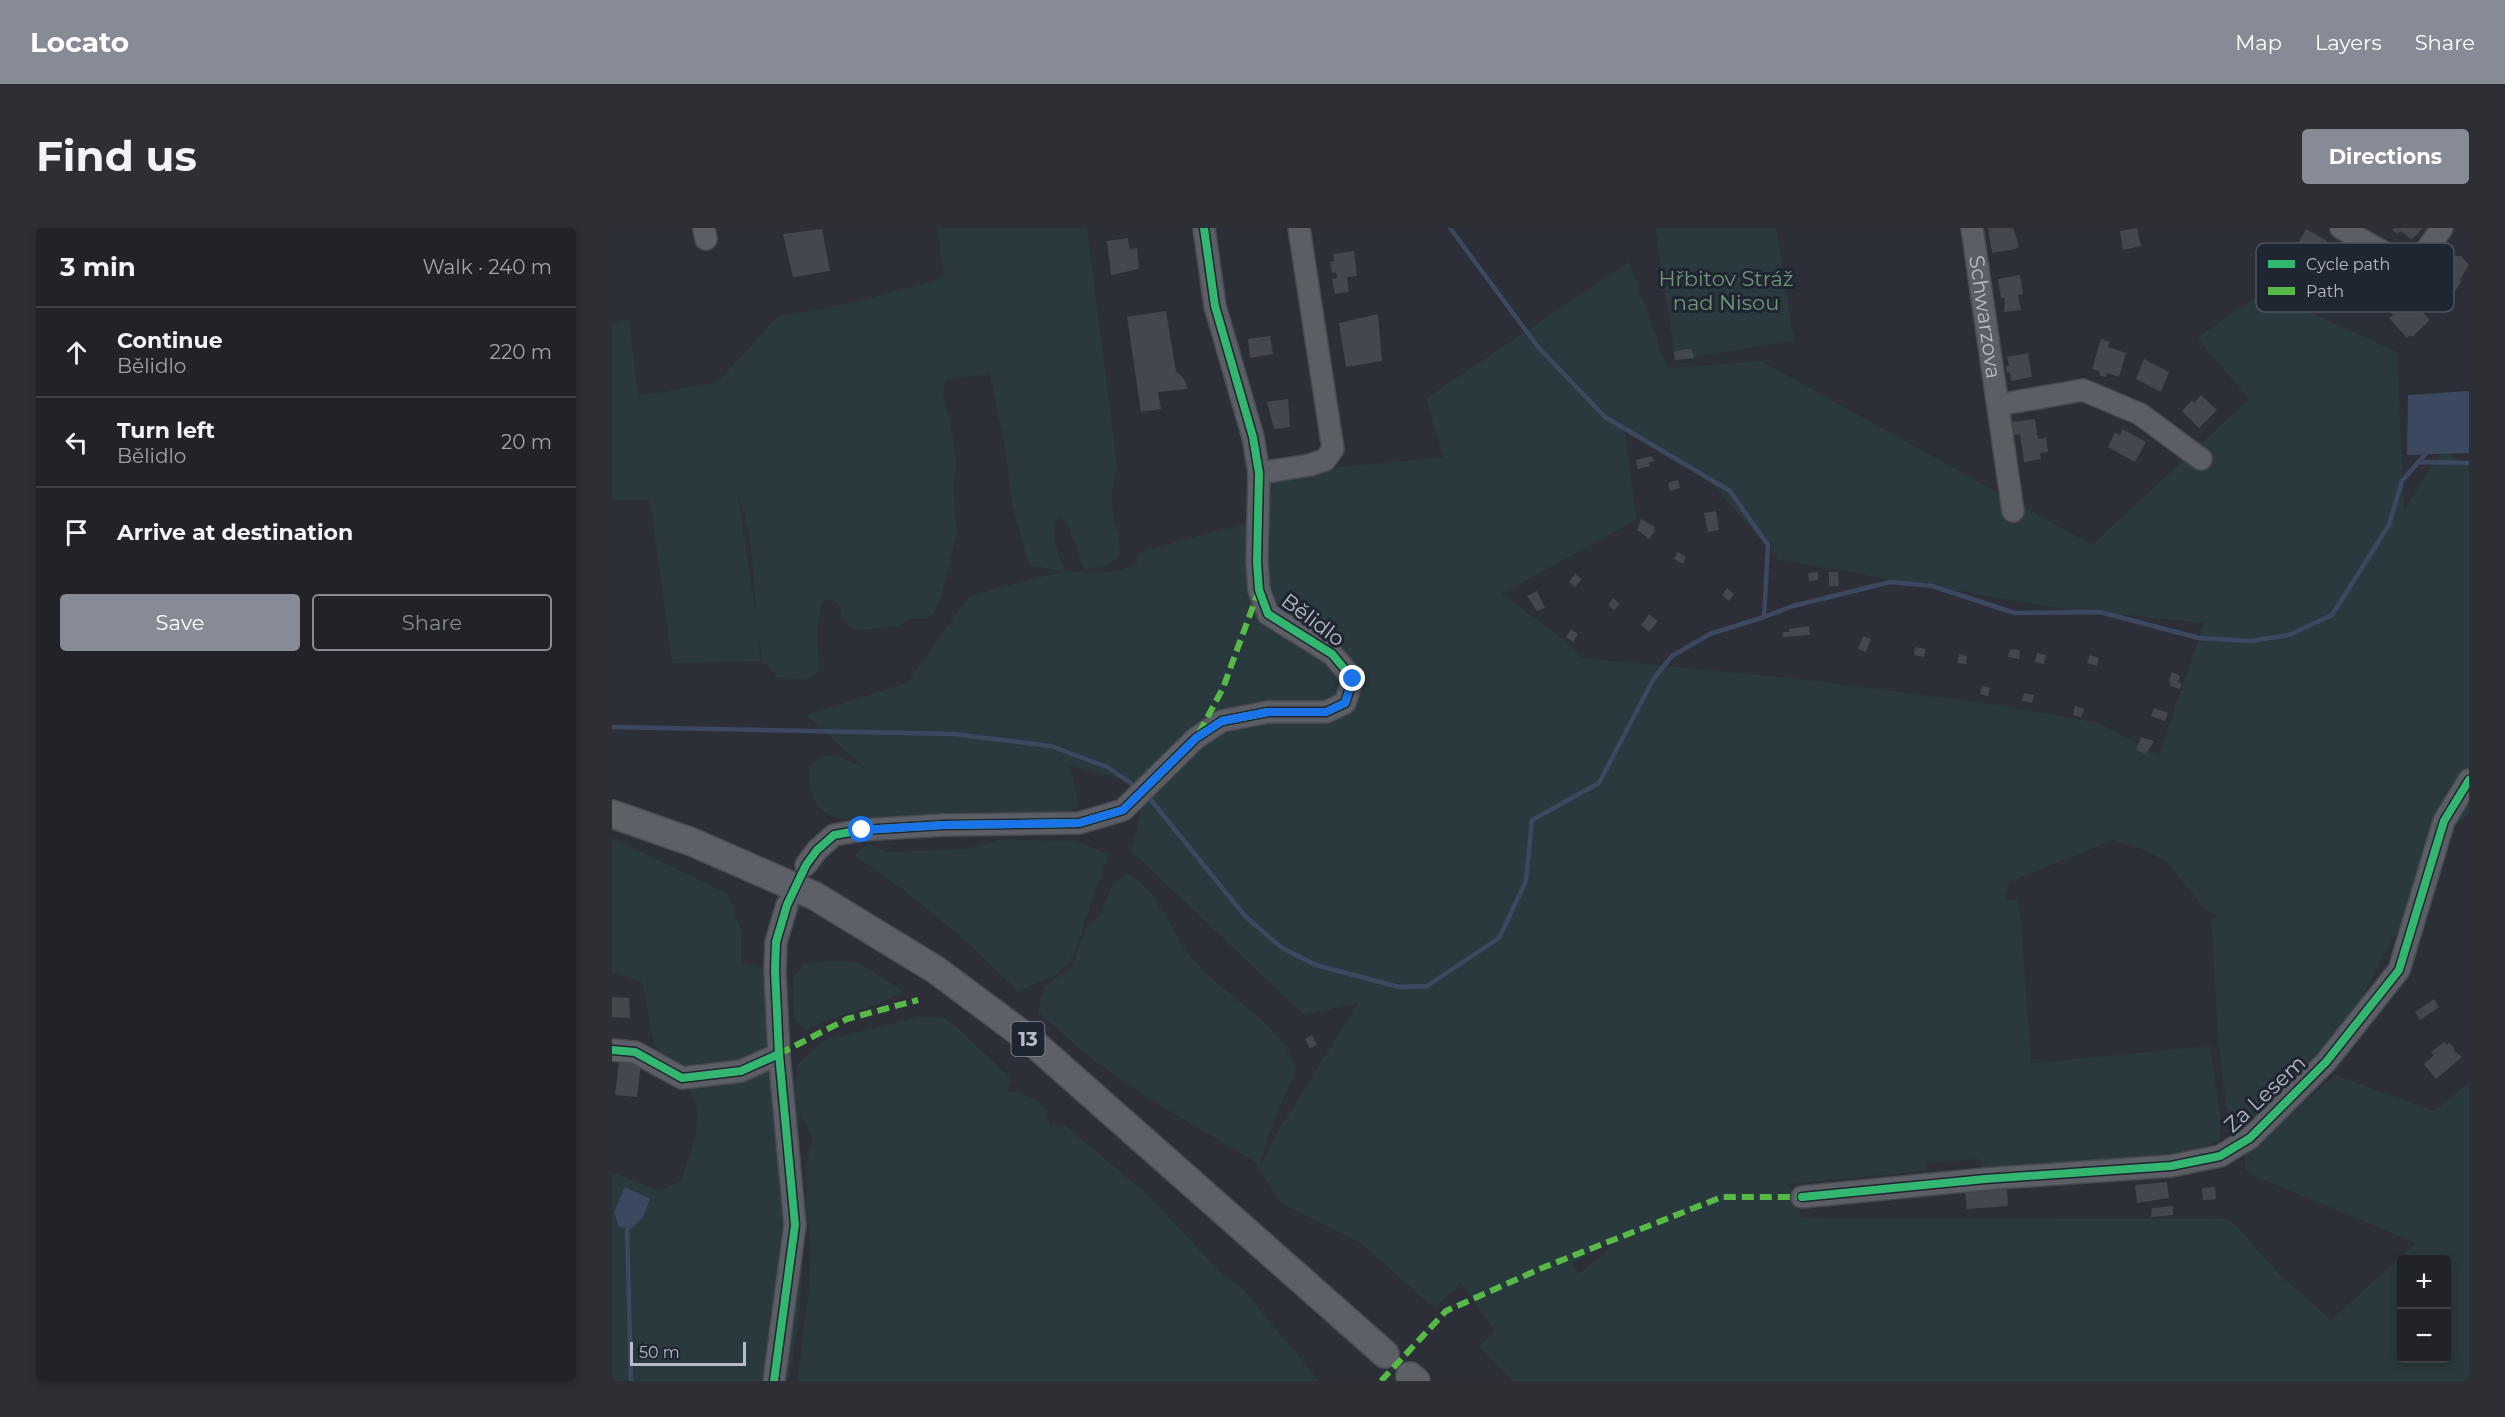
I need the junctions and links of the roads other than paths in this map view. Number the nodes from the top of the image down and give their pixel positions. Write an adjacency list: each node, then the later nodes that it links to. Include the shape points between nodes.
1 (1204, 228): 10 (street, Bělidlo, via 1215,306 1253,437)
2 (1299, 228): 10 (street, via 1333,449 1325,460 1310,465)
3 (1972, 228): 8 (street, Schwarzova)
4 (2341, 228): 6 (street)
5 (2442, 228): 7 (street)
6 (2367, 243)
7 (2431, 243)
8 (1998, 405): 9 (street, Schwarzova, via 2083,390 2140,414); 11 (street, Schwarzova)
9 (2201, 459)
10 (1259, 473): 14 (street, Bělidlo, via 1259,590 1268,614 1332,654 1353,679 1345,703 1326,712 1268,712 1222,721 1196,738 1123,810 1090,820 862,830 834,835)
11 (2013, 511)
12 (2469, 780): 18 (street, Za Lesem, via 2444,821 2399,970 2326,1062 2250,1138 2220,1156 2171,1166)
13 (612, 814): 19 (main road, 13, via 692,842 815,896 945,975 1030,1040)
14 (806, 865)
15 (787, 905): 17 (street, via 776,942)
16 (612, 1050): 17 (street, via 635,1052 682,1078 741,1071)
17 (779, 1054): 20 (street, via 795,1225)
18 (1802, 1197)
19 (1385, 1354)
20 (774, 1381)

